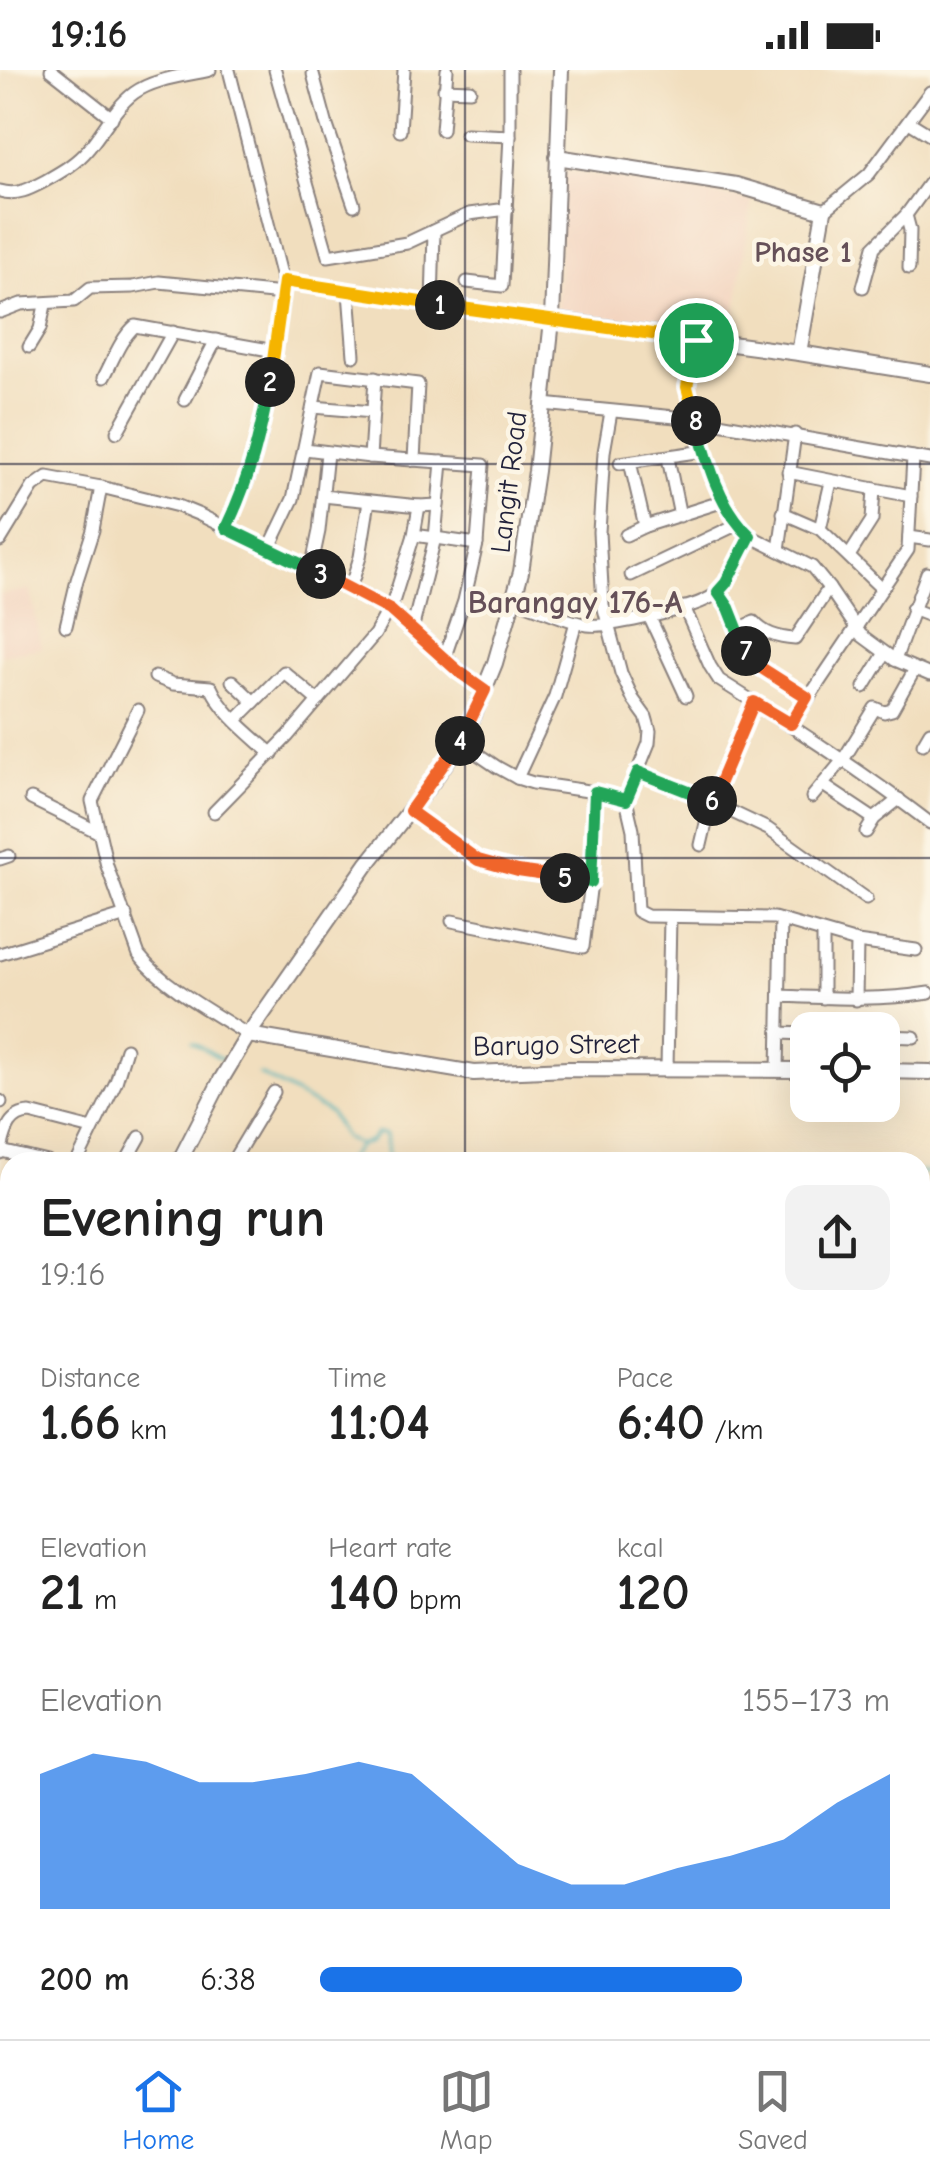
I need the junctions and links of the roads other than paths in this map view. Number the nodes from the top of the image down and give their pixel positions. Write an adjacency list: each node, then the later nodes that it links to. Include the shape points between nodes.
1 (51, 70): 13 (street)
2 (210, 70): 13 (street, via 137,91)
3 (229, 70): 31 (street)
4 (276, 70): 27 (street, via 328,256)
5 (404, 70): 16 (street)
6 (446, 70): 10 (street)
7 (510, 70): 18 (street)
8 (561, 70): 20 (main road, Langit Road)
9 (313, 74): 23 (street)
10 (444, 89): 11 (street); 15 (street)
11 (470, 90)
12 (930, 92): 14 (street)
13 (112, 118): 22 (street, via 56,175 20,192)
14 (909, 122): 19 (street); 25 (street, via 868,174)
15 (442, 130)
16 (400, 131)
17 (466, 134): 18 (street)
18 (510, 136): 24 (street)
19 (930, 136)
20 (557, 157): 25 (main road, via 736,186); 36 (main road, Langit Road)
21 (930, 182): 26 (street)
22 (0, 192)
23 (354, 205)
24 (507, 208): 27 (street, via 469,214); 29 (street, via 502,286)
25 (824, 211): 42 (main road)
26 (906, 215): 28 (street); 30 (street, via 872,249)
27 (434, 232): 34 (street)
28 (909, 268)
29 (467, 282)
30 (863, 287)
31 (284, 288): 32 (street); 33 (street, via 160,282 90,288 74,301); 41 (street)
32 (350, 292): 34 (street); 43 (street)
33 (44, 304): 35 (street); 40 (street)
34 (432, 304): 36 (street)
35 (0, 312)
36 (552, 320): 39 (main road); 48 (main road, Langit Road)
37 (173, 332): 38 (street); 45 (street, via 131,327); 53 (street)
38 (216, 340): 41 (street); 47 (street)
39 (696, 340): 42 (main road); 52 (street, via 687,387)
40 (30, 347)
41 (275, 351): 78 (street, via 260,438)
42 (799, 353): 44 (main road)
43 (354, 356)
44 (930, 374)
45 (104, 376)
46 (375, 378): 49 (street, via 320,372); 50 (street); 61 (street, via 418,384)
47 (185, 400)
48 (543, 404): 51 (street); 99 (main road, Langit Road)
49 (313, 407): 50 (street); 55 (street)
50 (373, 412): 58 (street)
51 (611, 412): 52 (street); 106 (street, via 599,532)
52 (696, 419): 54 (street); 56 (street)
53 (117, 432)
54 (795, 434): 59 (street); 64 (street)
55 (304, 450): 57 (street); 88 (street, via 293,499)
56 (704, 450): 60 (street); 71 (street)
57 (327, 453): 58 (street); 68 (street)
58 (370, 457): 61 (street)
59 (914, 457): 62 (street); 69 (street)
60 (668, 458): 75 (street); 77 (street, via 625,463)
61 (414, 460): 63 (street)
62 (930, 460)
63 (442, 462): 72 (street); 87 (street, via 483,465)
64 (788, 472): 65 (street); 74 (street)
65 (832, 482): 67 (street); 79 (street)
66 (101, 487): 78 (street, via 178,506); 86 (street, via 47,477 33,487); 107 (street)
67 (874, 489): 69 (street); 90 (street, via 872,520)
68 (323, 496): 70 (street); 92 (street)
69 (911, 496): 83 (street)
70 (369, 501): 73 (street); 96 (street)
71 (724, 501): 75 (street); 76 (street)
72 (438, 505): 73 (street); 84 (street)
73 (419, 506): 80 (street)
74 (784, 513): 79 (street); 89 (street)
75 (680, 516): 77 (street)
76 (738, 524): 82 (street); 94 (street)
77 (645, 526): 81 (street)
78 (226, 528): 88 (street)
79 (820, 529): 90 (street)
80 (414, 535): 84 (street); 102 (street)
81 (626, 535)
82 (750, 536): 89 (street); 98 (street)
83 (909, 537): 85 (street); 91 (street)
84 (435, 538): 87 (street); 110 (street)
85 (930, 540)
86 (0, 541)
87 (476, 544): 112 (street)
88 (269, 549): 92 (street)
89 (779, 550): 95 (street, via 805,562)
90 (849, 556): 97 (street)
91 (903, 560): 93 (street); 97 (street)
92 (311, 569): 96 (street)
93 (928, 574): 101 (street)
94 (630, 575)
95 (829, 588): 108 (street); 109 (street, via 795,640 754,622)
96 (350, 589): 102 (street)
97 (882, 589): 108 (street)
98 (718, 592): 100 (street); 109 (street)
99 (514, 600): 105 (street); 118 (main road, Langit Road)
100 (684, 607): 103 (street); 123 (street, via 714,674)
101 (912, 609): 104 (street); 111 (street)
102 (390, 610): 110 (street); 121 (street)
103 (649, 616): 106 (street); 119 (street)
104 (930, 616)
105 (576, 622): 106 (street); 131 (street, via 555,696)
106 (608, 625): 130 (street, via 626,686 650,726)
107 (66, 626)
108 (854, 628): 111 (street); 120 (street)
109 (738, 629): 120 (street, via 752,662)
110 (412, 630): 112 (street)
111 (890, 656): 113 (street); 117 (street)
112 (444, 659): 118 (street)
113 (915, 669): 114 (street); 129 (street, via 892,710 875,708)
114 (930, 675)
115 (155, 677): 125 (street, via 211,688)
116 (232, 681): 122 (street)
117 (864, 688)
118 (485, 690): 127 (main road, Langit Road)
119 (686, 696)
120 (807, 697): 126 (street)
121 (318, 701): 122 (street, via 284,672); 128 (street)
122 (254, 702): 125 (street)
123 (754, 702): 126 (street); 138 (street)
124 (138, 710): 143 (street, via 92,801)
125 (236, 720): 128 (street)
126 (791, 724): 129 (street)
127 (460, 742): 131 (street); 139 (main road, Langit Road)
128 (272, 754): 140 (street)
129 (844, 760): 132 (street); 136 (street)
130 (638, 772): 137 (street); 138 (street)
131 (517, 778): 133 (street)
132 (824, 785): 134 (street); 141 (street)
133 (595, 792): 137 (street); 146 (street)
134 (812, 797)
135 (31, 799): 143 (street)
136 (898, 799): 141 (street); 142 (street)
137 (626, 800): 149 (street, via 636,909 643,916)
138 (712, 802): 145 (street); 147 (street, via 768,829)
139 (410, 811): 146 (street, via 478,860); 162 (main road, Langit Road)
140 (214, 812)
141 (874, 818): 144 (street)
142 (930, 823)
143 (98, 832): 148 (street)
144 (866, 832)
145 (701, 845)
146 (591, 882): 151 (street, via 583,947)
147 (866, 900)
148 (126, 915): 155 (street); 162 (street, via 148,967)
149 (670, 917): 150 (street); 166 (street)
150 (781, 920): 152 (street); 157 (street)
151 (452, 921)
152 (823, 934): 153 (street); 158 (street)
153 (857, 942): 154 (street); 159 (street)
154 (916, 950)
155 (0, 954)
156 (928, 993): 159 (street)
157 (780, 996): 158 (street); 160 (street)
158 (823, 998): 159 (street)
159 (856, 1000)
160 (779, 1033): 161 (street); 167 (street)
161 (790, 1033)
162 (248, 1035): 166 (main road, Barugo Street, via 474,1072); 177 (main road, Langit Road)
163 (900, 1037): 164 (street)
164 (914, 1038)
165 (126, 1050): 172 (street)
166 (667, 1068): 167 (main road, Barugo Street)
167 (778, 1070): 168 (main road, Barugo Street)
168 (790, 1070)
169 (900, 1071): 170 (main road)
170 (930, 1072)
171 (274, 1092): 178 (street)
172 (92, 1129): 174 (street, via 22,1114 9,1124); 175 (street)
173 (140, 1138): 176 (street)
174 (0, 1152)
175 (82, 1152)
176 (132, 1152)
177 (184, 1152)
178 (238, 1152)

